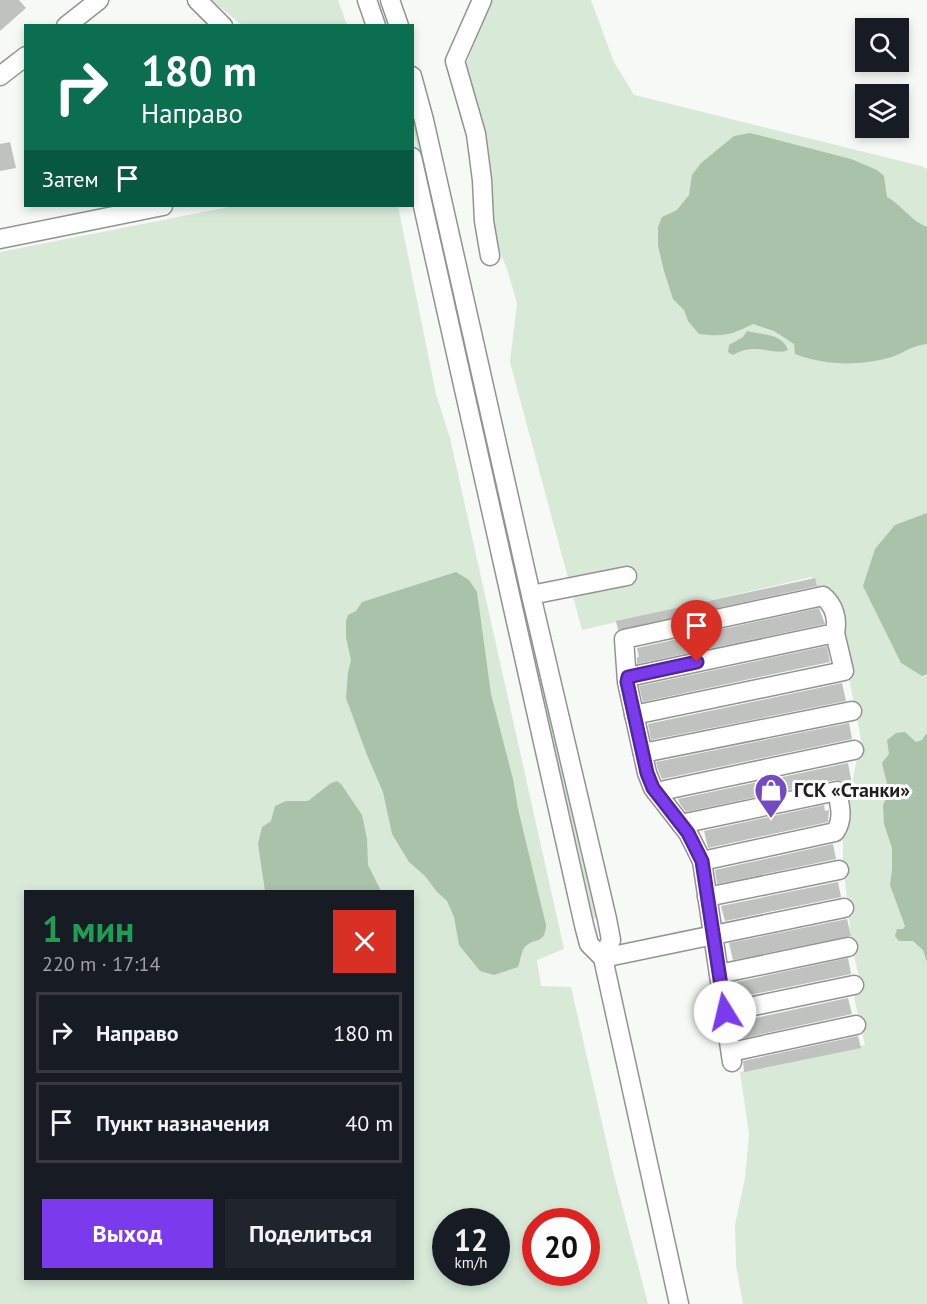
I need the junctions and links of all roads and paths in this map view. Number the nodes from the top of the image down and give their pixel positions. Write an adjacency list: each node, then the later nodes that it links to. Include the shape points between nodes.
1 (99, 0): 6 (street)
2 (197, 0): 7 (street)
3 (367, 0): 8 (street)
4 (390, 0): 9 (street)
5 (482, 0): 16 (street, via 455,61 476,134)
6 (69, 24)
7 (222, 24)
8 (375, 24)
9 (398, 24)
10 (24, 57): 11 (street)
11 (0, 75)
12 (414, 84): 18 (street)
13 (414, 166): 33 (street, via 584,925 589,944)
14 (159, 207): 15 (street)
15 (0, 239)
16 (490, 256)
17 (627, 576): 18 (street)
18 (531, 595): 33 (street, via 611,940)
19 (835, 633): 20 (street); 20 (street, via 832,603 823,596 624,639); 22 (street, via 844,671)
20 (628, 677): 22 (street)
21 (852, 711): 24 (street)
22 (634, 715): 24 (street)
23 (854, 750): 25 (street)
24 (643, 753): 25 (street)
25 (656, 792): 26 (street)
26 (681, 824): 27 (street); 27 (street, via 837,791 841,810 835,832)
27 (702, 861): 29 (street)
28 (839, 870): 29 (street)
29 (707, 897): 31 (street)
30 (844, 908): 31 (street)
31 (713, 935): 33 (street); 34 (street)
32 (848, 947): 34 (street)
33 (603, 958): 38 (street)
34 (719, 974): 36 (street)
35 (854, 985): 36 (street)
36 (725, 1012): 37 (street, via 732,1057)
37 (856, 1025)
38 (679, 1304)

